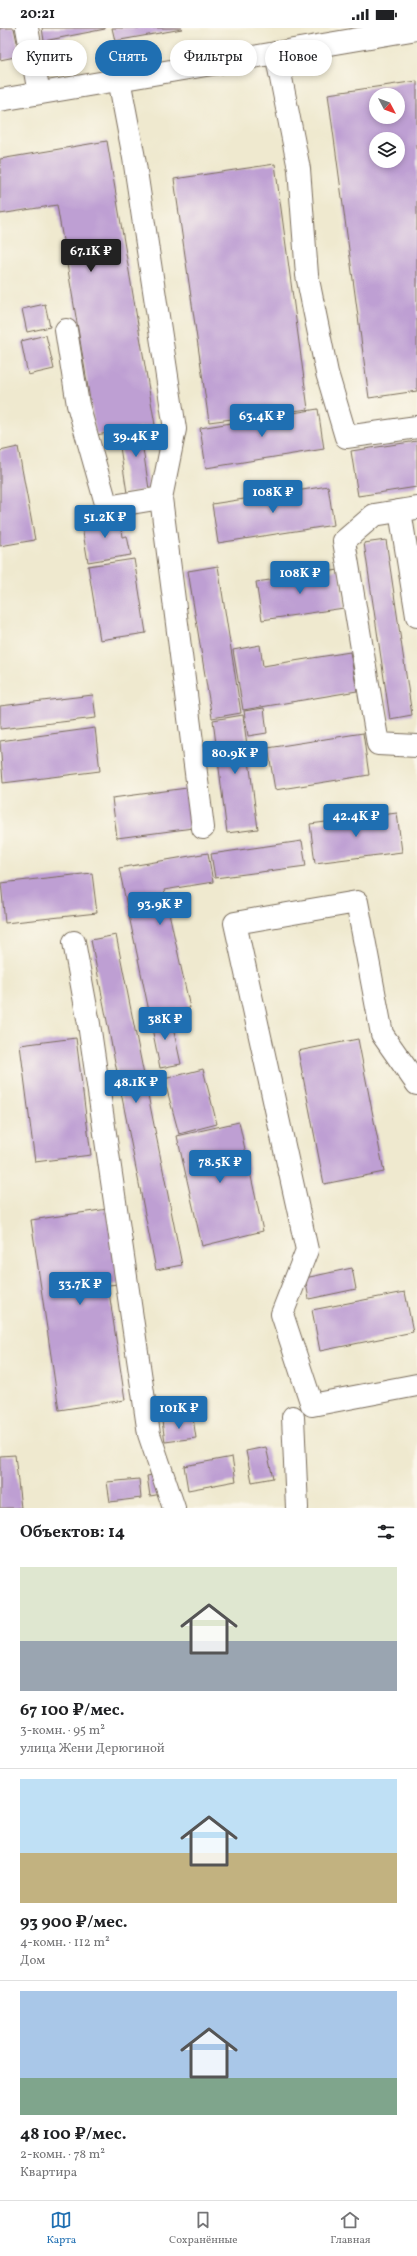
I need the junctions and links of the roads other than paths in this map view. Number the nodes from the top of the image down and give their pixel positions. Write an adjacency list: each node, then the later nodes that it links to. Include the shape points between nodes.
1 (27, 28): 8 (street)
2 (417, 29): 3 (street)
3 (327, 36): 4 (street)
4 (315, 40)
5 (265, 55): 7 (street)
6 (281, 76): 11 (street, via 299,169 307,275 327,373 346,437)
7 (119, 80): 8 (street); 12 (street, via 134,158 175,429)
8 (39, 93): 9 (street)
9 (0, 100)
10 (66, 330): 12 (street, via 78,405 107,507)
11 (417, 427)
12 (162, 498): 16 (street)
13 (409, 509): 14 (street); 15 (street, via 374,515 344,541 378,744)
14 (417, 616)
15 (417, 746)
16 (203, 828)
17 (74, 942): 21 (street, via 90,1032 149,1434)
18 (417, 1084): 19 (street, via 382,1034 357,902 235,923 307,1250 282,1314 312,1405)
19 (417, 1385)
20 (293, 1417): 22 (street)
21 (174, 1508)
22 (297, 1508)

